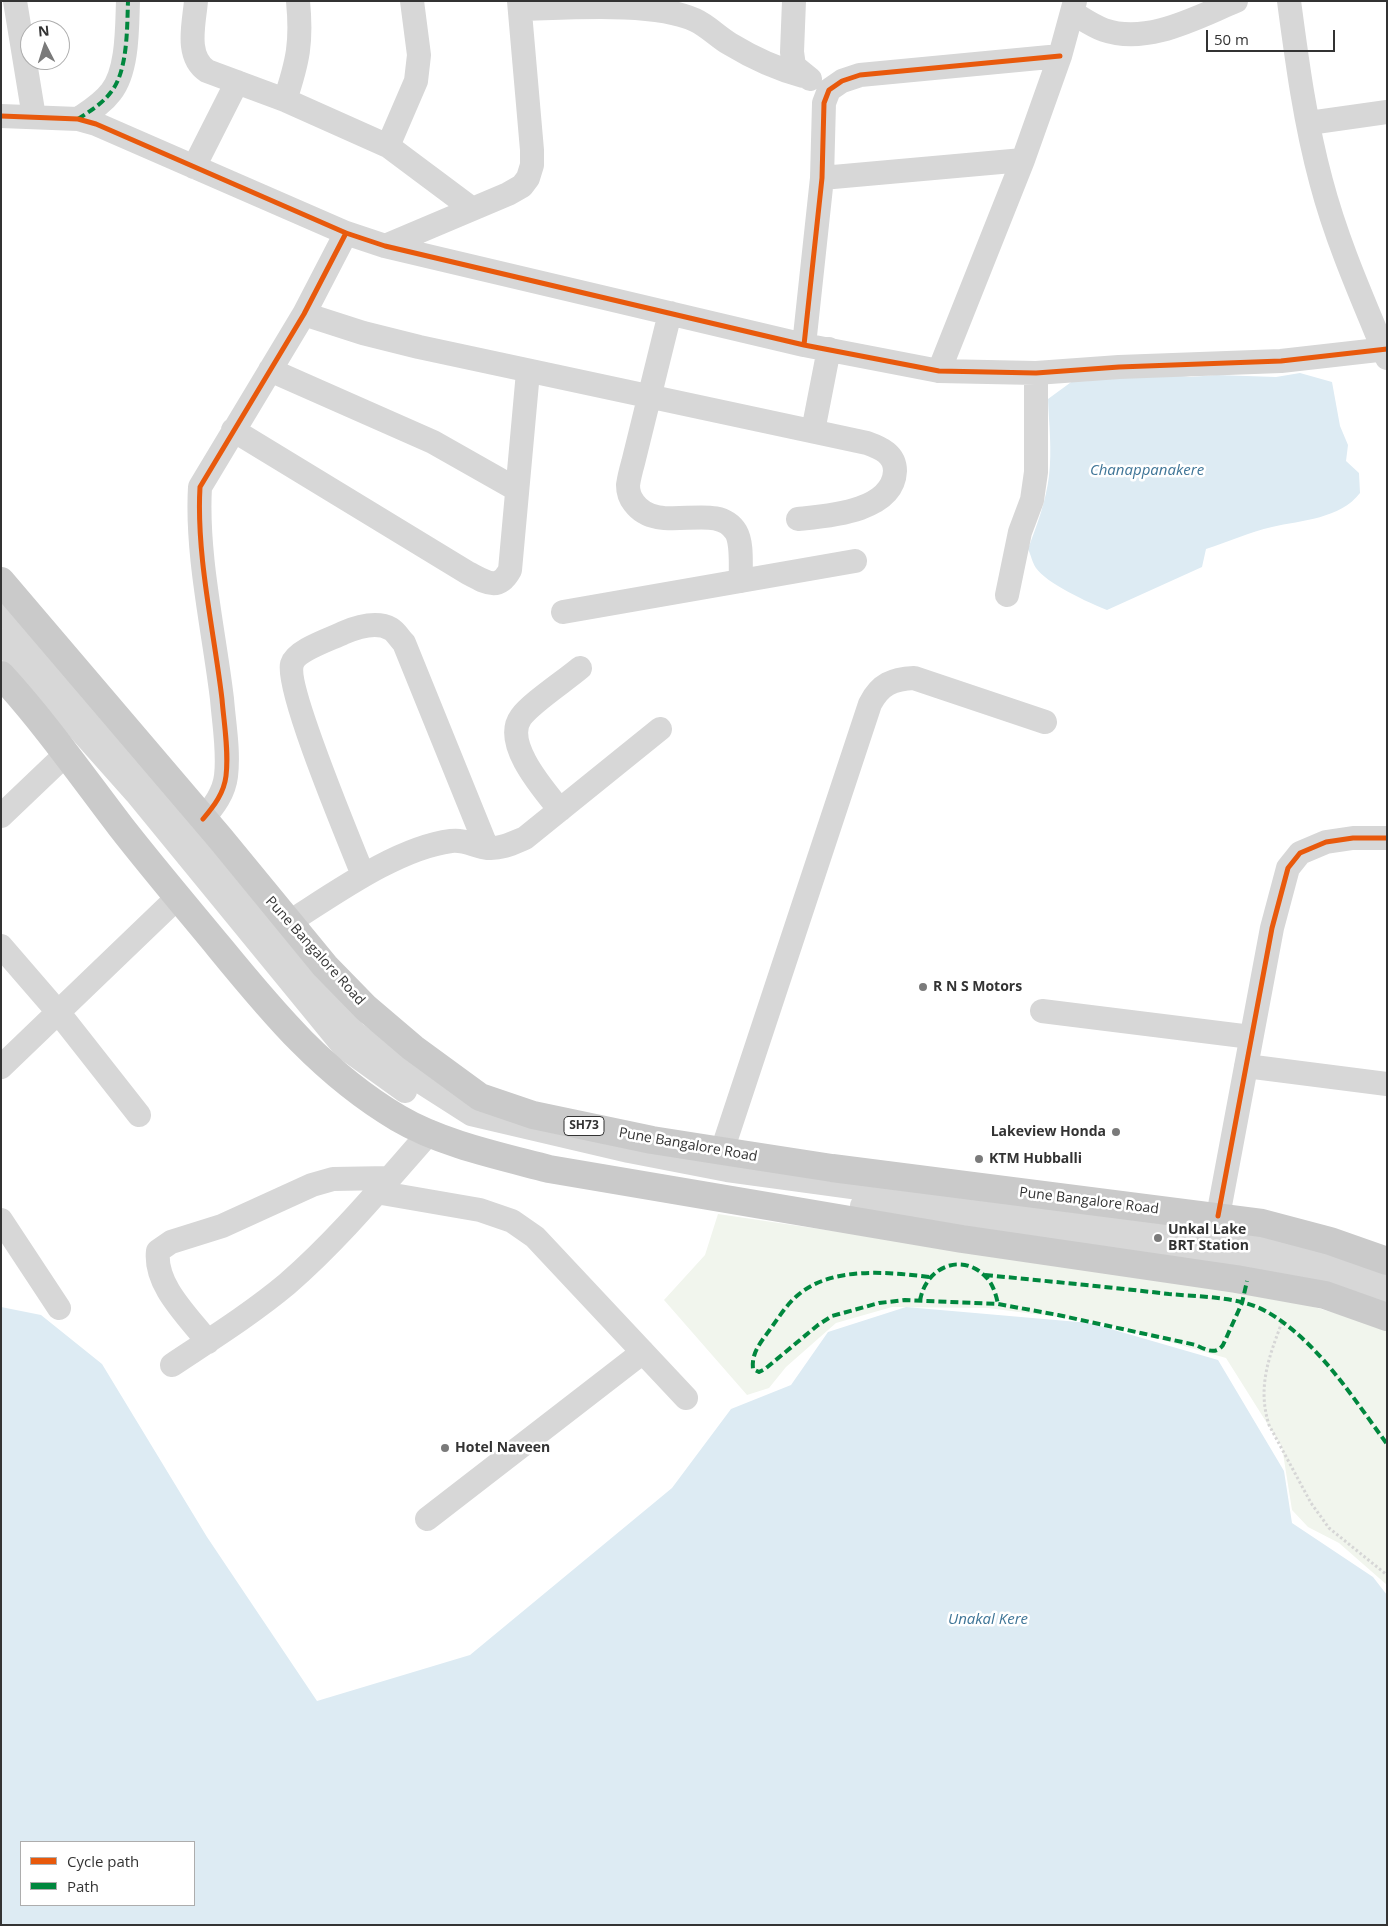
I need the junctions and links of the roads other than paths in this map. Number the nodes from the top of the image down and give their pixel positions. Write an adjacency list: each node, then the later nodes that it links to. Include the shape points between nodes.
1 (15, 1): 18 (street)
2 (128, 1): 19 (street, via 122,68 113,90 104,101)
3 (196, 1): 13 (street, via 192,43 199,65)
4 (298, 1): 15 (street, via 299,56)
5 (412, 1): 21 (street, via 419,55 416,81)
6 (794, 1): 12 (street, via 792,52 794,66)
7 (1236, 1): 10 (street, via 1178,25 1127,33 1105,30)
8 (1289, 1): 20 (street)
9 (520, 5): 12 (street, via 677,14 696,20 728,44 780,70); 25 (street, via 532,165 522,186)
10 (1074, 7): 11 (street)
11 (1060, 56): 14 (street, via 860,75); 22 (street)
12 (803, 76): 14 (street)
13 (237, 82): 15 (street); 23 (street)
14 (829, 90): 24 (street, via 824,103)
15 (285, 100): 21 (street)
16 (1387, 112): 20 (street)
17 (1, 116): 18 (street)
18 (34, 117): 19 (street)
19 (78, 119): 23 (street)
20 (1309, 123): 32 (street, via 1320,179 1335,226)
21 (388, 146): 25 (street)
22 (1023, 160): 24 (street); 34 (street)
23 (194, 167): 26 (street)
24 (822, 178): 30 (street)
25 (471, 208): 27 (street)
26 (346, 232): 27 (street); 29 (street)
27 (385, 246): 28 (street)
28 (670, 313): 30 (street); 37 (street)
29 (304, 314): 33 (street); 35 (street, via 363,333)
30 (804, 345): 31 (street)
31 (829, 350): 34 (street); 39 (street)
32 (1386, 353): 36 (street)
33 (270, 370): 38 (street); 40 (street, via 433,442)
34 (939, 371): 36 (street)
35 (528, 372): 37 (street); 40 (street)
36 (1036, 374): 45 (street, via 1036,472 1032,500 1020,532)
37 (649, 395): 39 (street); 44 (street, via 630,478 630,497 647,515 662,519 722,520 737,533)
38 (234, 430): 40 (street, via 489,584 498,583 510,570); 56 (street, via 200,487 198,519 226,756 222,792)
39 (813, 431): 41 (street, via 882,449 895,465 894,477 887,491 871,503 843,514)
40 (516, 488)
41 (798, 519)
42 (855, 561): 44 (street)
43 (1, 581): 56 (main road, Pune Bangalore Road / SH73)
44 (741, 581): 47 (street)
45 (1007, 595)
46 (1, 609): 76 (street, via 152,785 354,1033 410,1075 471,1114 726,1170 1234,1240 1315,1258)
47 (563, 612)
48 (1, 641): 78 (street, via 136,794 344,1047 462,1128 593,1160 723,1185 1231,1261 1329,1282)
49 (580, 668): 54 (street, via 522,716 516,735 524,760)
50 (1, 675): 53 (main road)
51 (1045, 722): 71 (street, via 914,678 899,679 876,691)
52 (660, 729): 54 (street)
53 (66, 754): 55 (street); 60 (main road)
54 (560, 810): 58 (street, via 525,838 501,848)
55 (1, 816)
56 (203, 818): 61 (main road, Pune Bangalore Road / SH73)
57 (1387, 838): 65 (street, via 1326,842 1300,853 1288,868 1272,928)
58 (487, 848): 59 (street, via 472,842 452,841 399,858); 59 (street, via 404,643 391,629 374,625 352,630 298,654 292,662 291,676 302,717)
59 (363, 875): 61 (street)
60 (178, 897): 64 (street); 70 (main road, via 311,1053 349,1086 400,1119)
61 (288, 923): 71 (main road, Pune Bangalore Road / SH73, via 366,1008 413,1048 480,1097 533,1115)
62 (1, 946): 64 (street)
63 (1042, 1011): 65 (street)
64 (58, 1012): 67 (street); 69 (street)
65 (1251, 1037): 66 (street)
66 (1246, 1066): 68 (street); 73 (street)
67 (1, 1067)
68 (1387, 1084)
69 (139, 1115)
70 (430, 1132): 72 (street); 78 (main road, via 496,1156 608,1180 962,1239 1236,1279 1325,1294)
71 (722, 1152): 73 (main road, Pune Bangalore Road / SH73, via 1085,1202)
72 (383, 1185): 79 (street, via 287,1284); 79 (street, via 350,1177 326,1181 222,1226 171,1242 158,1251 160,1274); 80 (street, via 512,1221 535,1237)
73 (1218, 1216): 75 (main road, Pune Bangalore Road / SH73, via 1301,1233)
74 (1, 1220): 77 (street)
75 (1387, 1261)
76 (1387, 1281)
77 (59, 1308)
78 (1386, 1309)
79 (208, 1342): 81 (street)
80 (643, 1352): 82 (street); 83 (street)
81 (172, 1365)
82 (686, 1398)
83 (427, 1519)

